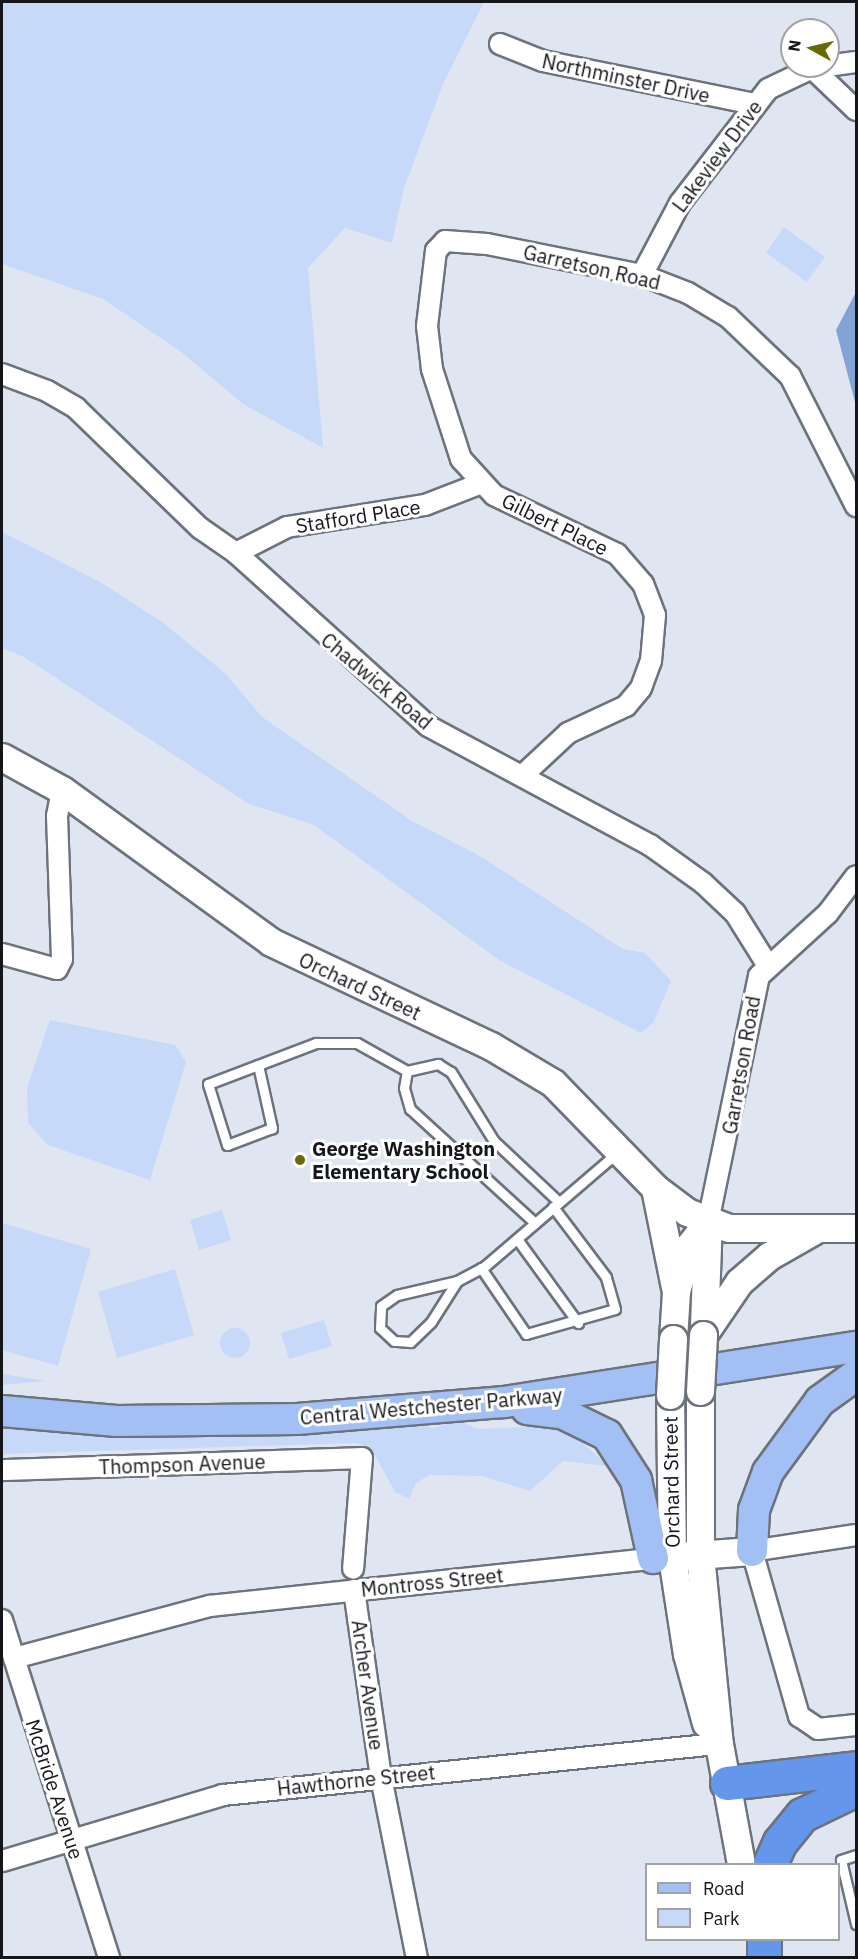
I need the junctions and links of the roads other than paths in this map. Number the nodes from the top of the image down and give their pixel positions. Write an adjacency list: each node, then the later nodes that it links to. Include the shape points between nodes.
1 (500, 44): 6 (street, Northminster Drive, via 543,61)
2 (856, 62): 3 (street, Lakeview Drive)
3 (840, 64)
4 (791, 78): 6 (street, Lakeview Drive, via 768,89)
5 (822, 78): 7 (street)
6 (754, 104): 9 (street, Lakeview Drive, via 669,219)
7 (856, 110)
8 (436, 250): 9 (street, Garretson Road, via 456,239); 11 (street, Gilbert Place, via 426,326 432,369 461,459)
9 (642, 275): 12 (street, Garretson Road, via 688,293 768,351 809,403)
10 (2, 374): 13 (street, Chadwick Road, via 48,391 76,408 200,528)
11 (482, 483): 13 (street, Stafford Place, via 425,506 287,527); 15 (street, Gilbert Place, via 494,495 617,554 643,584 655,615 651,661 641,688 626,706 567,733)
12 (856, 506)
13 (236, 553): 15 (street, Chadwick Road, via 324,638 428,726)
14 (2, 757): 16 (street, Orchard Street)
15 (523, 775): 19 (street, Chadwick Road, via 650,846 703,884 735,913)
16 (62, 790): 18 (street, via 57,816 64,932 57,969); 22 (street, Orchard Street, via 271,942 491,1046 553,1083)
17 (856, 876): 19 (street, Garretson Road, via 828,913)
18 (2, 954)
19 (767, 964): 25 (street, Garretson Road, via 754,990)
20 (258, 1065): 20 (lane, via 208,1084 227,1145 272,1128); 21 (lane, via 316,1043 357,1043)
21 (407, 1071): 24 (lane, via 438,1064 451,1072 494,1141); 26 (lane, via 404,1088 410,1109)
22 (620, 1150): 23 (street, Orchard Street); 24 (lane)
23 (655, 1188): 25 (street, Orchard Street); 32 (street)
24 (556, 1205): 26 (lane); 33 (lane, via 614,1290 615,1309)
25 (708, 1222): 28 (street, via 748,1230); 32 (street, Orchard Street, via 689,1246); 35 (street, Orchard Street)
26 (535, 1223): 29 (lane)
27 (856, 1228): 28 (street)
28 (815, 1229): 35 (street, via 769,1256 739,1282)
29 (517, 1239): 30 (lane); 33 (lane)
30 (482, 1268): 31 (lane); 33 (lane, via 526,1334)
31 (457, 1281): 31 (lane, via 397,1295 381,1306 380,1329 394,1341 410,1342 431,1322)
32 (676, 1291): 45 (street, Orchard Street, bridge)
33 (578, 1323)
34 (856, 1328): 38 (main road, Central Westchester Parkway, via 553,1376 267,1401 116,1402)
35 (704, 1335): 44 (street, Orchard Street, bridge)
36 (856, 1347): 39 (main road, Central Westchester Parkway, via 593,1390)
37 (856, 1376): 43 (main road, via 820,1401 768,1472 754,1510)
38 (2, 1391)
39 (425, 1408): 40 (main road, Central Westchester Parkway, via 176,1423); 45 (main road, via 552,1410 588,1422 627,1460)
40 (2, 1411)
41 (2, 1470): 46 (street, Thompson Avenue, via 362,1458)
42 (856, 1535): 43 (street, Montross Street)
43 (752, 1551): 44 (street, Montross Street); 50 (street, via 803,1724 818,1729)
44 (700, 1556): 45 (street, Montross Street); 51 (street, Orchard Street)
45 (662, 1558): 47 (street, Montross Street); 51 (street, Orchard Street, via 706,1724)
46 (353, 1569)
47 (354, 1590): 49 (street, Montross Street, via 199,1608); 53 (street, Archer Avenue)
48 (2, 1620): 49 (street, McBride Avenue)
49 (14, 1658): 56 (street, McBride Avenue)
50 (856, 1725)
51 (719, 1744): 53 (street, Hawthorne Street); 55 (street, Orchard Street)
52 (856, 1768): 55 (highway)
53 (381, 1777): 56 (street, Hawthorne Street, via 224,1795); 65 (street, Archer Avenue)
54 (856, 1788): 55 (highway); 60 (highway, via 802,1815)
55 (728, 1792): 59 (street, Orchard Street)
56 (71, 1839): 58 (street, Hawthorne Street); 64 (street, McBride Avenue)
57 (856, 1856): 61 (lane, via 841,1860)
58 (2, 1862)
59 (741, 1863)
60 (771, 1863)
61 (856, 1924)
62 (757, 1941): 66 (street)
63 (764, 1941): 66 (highway)
64 (109, 1958)
65 (417, 1958)
66 (762, 1958)

